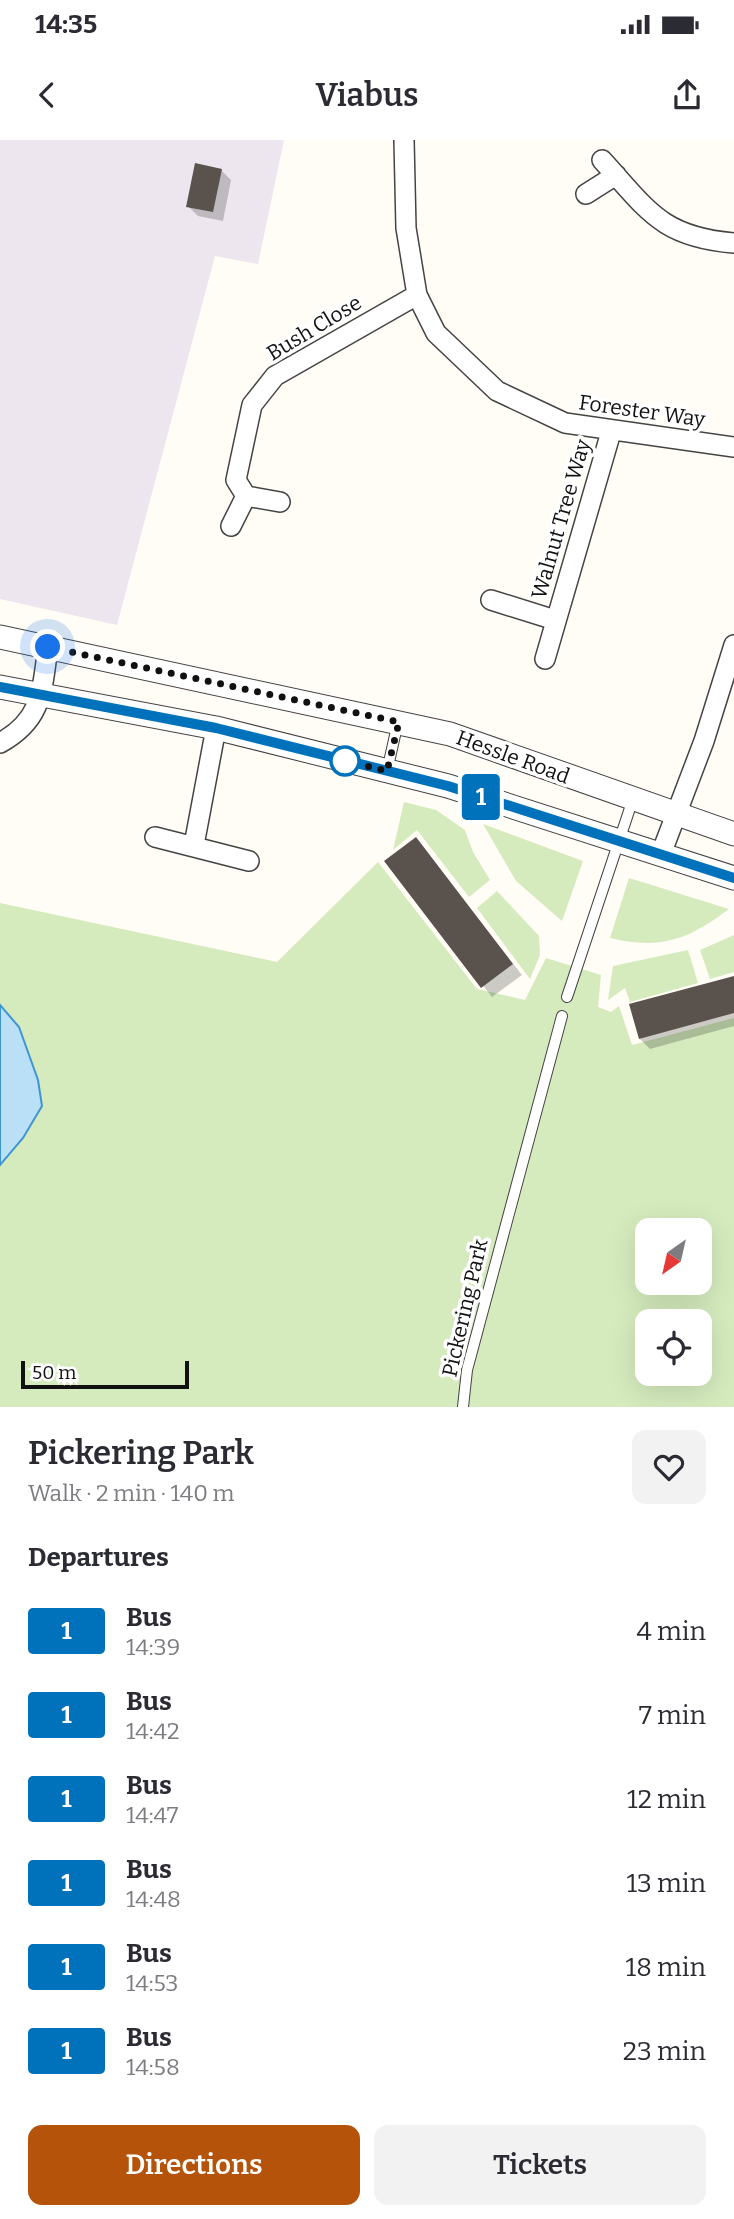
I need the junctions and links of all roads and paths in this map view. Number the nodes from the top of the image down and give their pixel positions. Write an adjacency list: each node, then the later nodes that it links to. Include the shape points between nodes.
1 (404, 140): 4 (street, Forester Way, via 406,228)
2 (586, 194): 3 (street, via 609,167 656,219 693,237)
3 (734, 243)
4 (417, 295): 5 (street, Forester Way, via 436,333 497,391 565,423); 7 (street, Bush Close, via 275,376 252,405 236,480)
5 (611, 432): 6 (street, Forester Way); 11 (street, Walnut Tree Way)
6 (734, 447)
7 (246, 496): 8 (street); 9 (street)
8 (280, 502)
9 (231, 526)
10 (491, 600): 11 (street, Walnut Tree Way)
11 (555, 620): 15 (street, Walnut Tree Way)
12 (0, 637): 14 (street, Hessle Road)
13 (734, 645): 23 (street)
14 (48, 647): 17 (street); 18 (street, Hessle Road)
15 (545, 659)
16 (0, 687): 17 (street)
17 (42, 697): 19 (street); 20 (street, via 21,732)
18 (399, 722): 21 (lane); 22 (street, Hessle Road, via 450,734)
19 (216, 728): 21 (street); 27 (street)
20 (0, 743)
21 (387, 771): 26 (street)
22 (633, 799): 23 (street, Hessle Road); 26 (lane)
23 (676, 815): 24 (street, Hessle Road); 28 (street)
24 (734, 834)
25 (155, 837): 27 (street)
26 (619, 841): 28 (street); 31 (lane)
27 (194, 845): 29 (street)
28 (661, 855): 30 (street)
29 (249, 860)
30 (734, 877)
31 (567, 997)
32 (562, 1016): 33 (lane, Pickering Park, via 467,1370)
33 (464, 1407)

